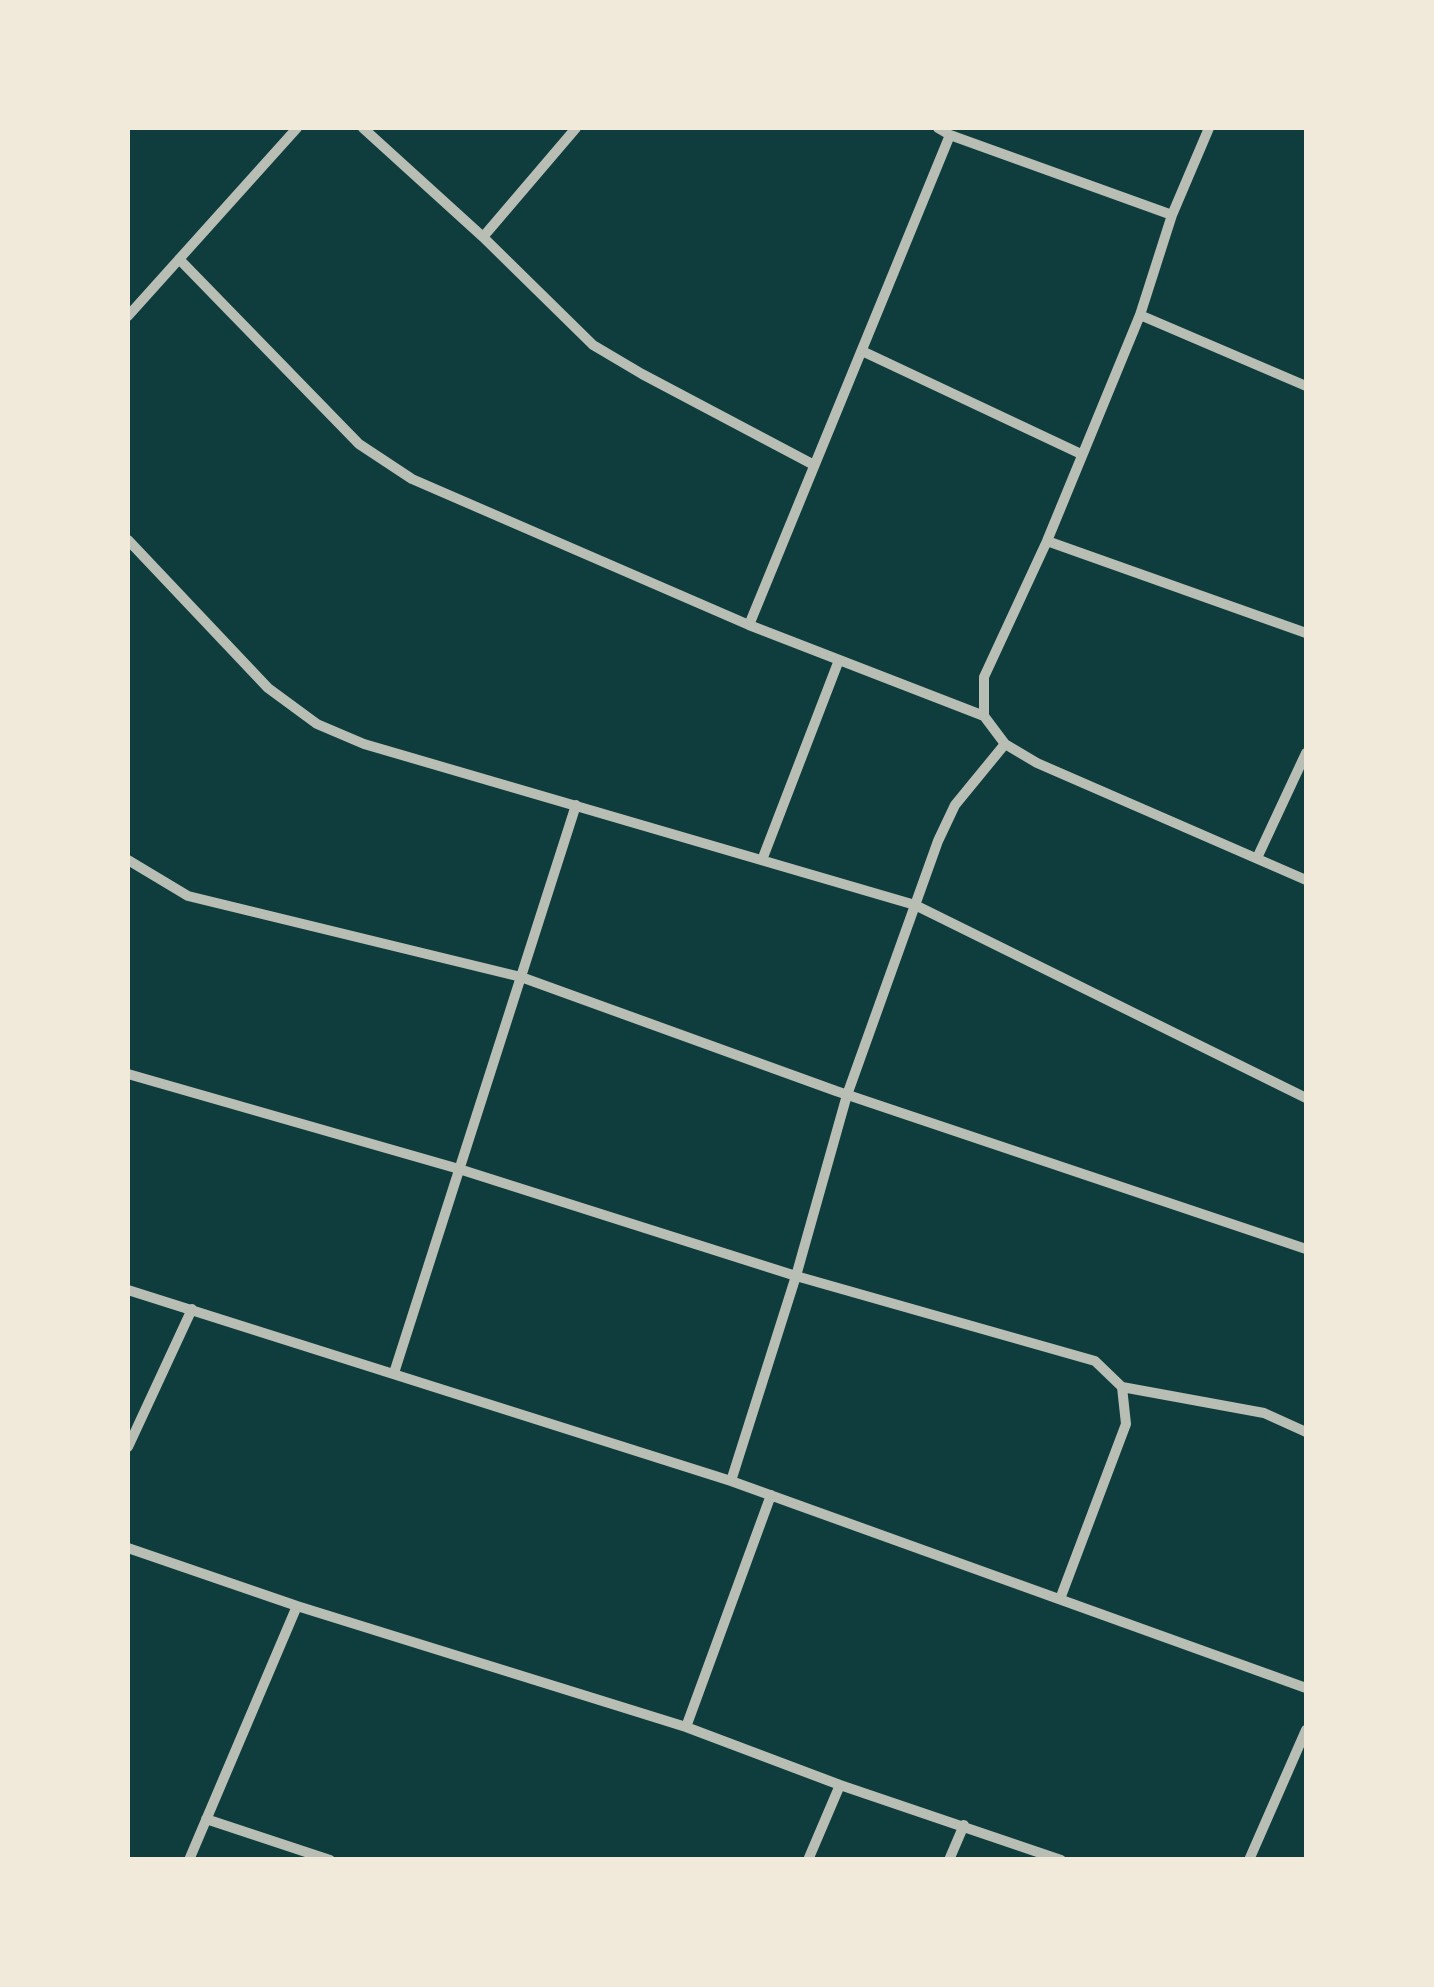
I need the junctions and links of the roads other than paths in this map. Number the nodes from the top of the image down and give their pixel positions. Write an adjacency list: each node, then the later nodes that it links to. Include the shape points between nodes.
1 (296, 128): 9 (street)
2 (362, 128): 8 (street)
3 (576, 128): 8 (street)
4 (938, 128): 6 (street)
5 (1209, 128): 7 (street)
6 (950, 135): 7 (street); 12 (street)
7 (1172, 215): 10 (street)
8 (483, 238): 15 (street, via 592,345)
9 (179, 258): 11 (street); 18 (street, via 360,444 412,479)
10 (1140, 315): 13 (street); 14 (street)
11 (128, 316)
12 (862, 351): 14 (street); 15 (street)
13 (1306, 386)
14 (1081, 454): 17 (street)
15 (814, 465): 18 (street)
16 (128, 540): 24 (street, via 268,688 318,724 364,744)
17 (1047, 541): 19 (street); 21 (street, via 984,677)
18 (749, 625): 20 (street)
19 (1306, 633)
20 (839, 660): 21 (street); 27 (street)
21 (984, 716): 22 (street)
22 (1005, 744): 25 (street, via 1037,764); 29 (street, via 955,805)
23 (1306, 753): 25 (street)
24 (576, 805): 27 (street); 30 (street)
25 (1257, 858): 28 (street)
26 (128, 860): 30 (street, via 188,896)
27 (762, 860): 29 (street)
28 (1306, 880)
29 (915, 904): 32 (street); 33 (street)
30 (521, 977): 32 (street); 34 (street)
31 (128, 1074): 34 (street)
32 (848, 1095): 35 (street); 36 (street)
33 (1306, 1098)
34 (459, 1168): 36 (street); 39 (street)
35 (1306, 1249)
36 (796, 1276): 40 (street, via 1094,1361); 43 (street)
37 (128, 1290): 38 (street)
38 (192, 1309): 39 (street); 42 (street)
39 (394, 1374): 43 (street)
40 (1122, 1387): 41 (street, via 1264,1412); 46 (street, via 1126,1424)
41 (1306, 1432)
42 (128, 1446)
43 (731, 1481): 44 (street)
44 (771, 1496): 46 (street); 49 (street)
45 (128, 1548): 47 (street)
46 (1060, 1599): 48 (street)
47 (297, 1606): 49 (street); 53 (street)
48 (1306, 1688)
49 (686, 1726): 52 (street)
50 (1306, 1730): 51 (street)
51 (1304, 1744): 60 (street)
52 (840, 1785): 54 (street); 57 (street)
53 (206, 1819): 55 (street); 56 (street)
54 (964, 1825): 58 (street); 59 (street)
55 (190, 1860)
56 (330, 1860)
57 (808, 1860)
58 (949, 1860)
59 (1061, 1860)
60 (1249, 1860)

